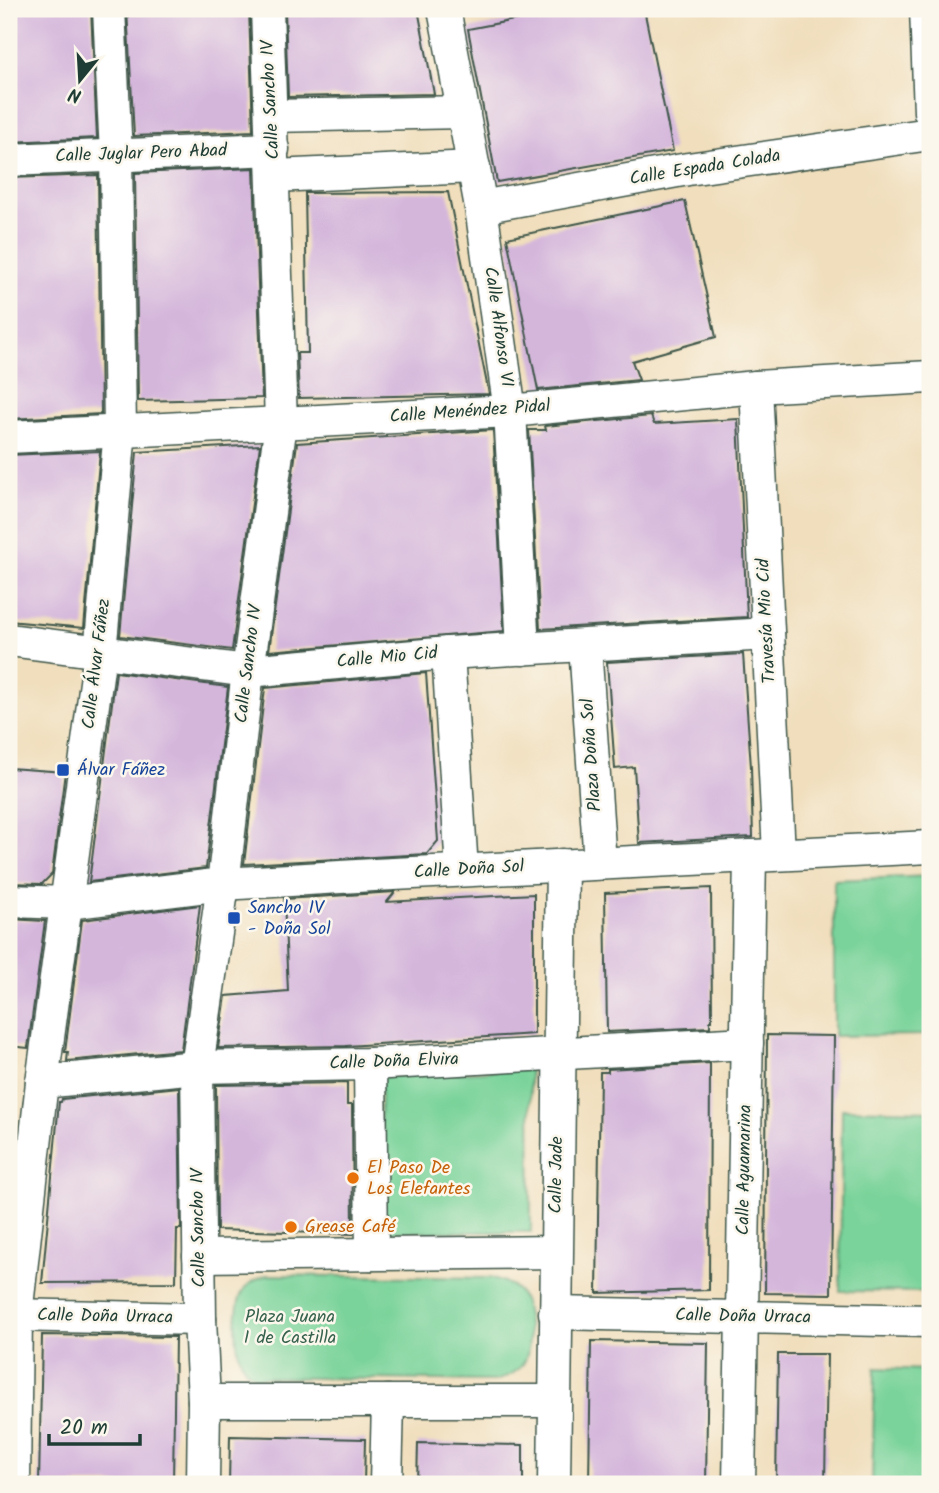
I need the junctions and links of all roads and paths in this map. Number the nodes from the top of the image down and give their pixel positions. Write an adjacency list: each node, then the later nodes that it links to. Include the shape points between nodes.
1 (109, 9): 9 (street, Calle Álvar Fáñez)
2 (267, 9): 7 (street, Calle Sancho IV)
3 (926, 9): 6 (street)
4 (454, 11): 5 (street, Calle Alfonso VI)
5 (464, 112): 7 (street); 12 (street, Calle Alfonso VI)
6 (930, 113)
7 (271, 116): 11 (street, Calle Sancho IV)
8 (930, 134): 13 (street, Calle Espada Colada, via 688,169)
9 (116, 155): 10 (street, Calle Juglar Pero Abad); 11 (street, Calle Juglar Pero Abad); 18 (street, Calle Álvar Fáñez)
10 (9, 159)
11 (274, 163): 12 (street, Calle Juglar Pero Abad); 17 (street, Calle Sancho IV)
12 (474, 167): 13 (street, Calle Alfonso VI)
13 (481, 207): 16 (street, Calle Alfonso VI)
14 (930, 377): 15 (street, Calle Menéndez Pidal)
15 (756, 387): 16 (street, Calle Menéndez Pidal); 20 (street, Travesía Mio Cid)
16 (510, 411): 17 (street, Calle Menéndez Pidal); 23 (street, Calle Alfonso VI)
17 (281, 423): 18 (street, Calle Menéndez Pidal); 26 (street, Calle Sancho IV)
18 (120, 430): 19 (street, Calle Menéndez Pidal); 24 (street, Calle Álvar Fáñez)
19 (9, 437)
20 (768, 634): 22 (street, Calle Mio Cid); 28 (street, Travesía Mio Cid)
21 (9, 640): 24 (street, Calle Mio Cid)
22 (585, 646): 23 (street, Calle Mio Cid); 29 (street, Plaza Doña Sol)
23 (523, 649): 25 (street, Calle Mio Cid)
24 (100, 653): 26 (street, Calle Mio Cid); 34 (street, Calle Álvar Fáñez)
25 (448, 653): 26 (street, Calle Mio Cid); 31 (street)
26 (248, 671): 32 (street, Calle Sancho IV)
27 (930, 847): 28 (street, Calle Doña Sol)
28 (764, 855): 29 (street, Calle Doña Sol); 35 (street, Calle Aguamarina)
29 (600, 863): 30 (street, Calle Doña Sol)
30 (562, 865): 31 (street, Calle Doña Sol); 36 (street, Calle Jade)
31 (462, 870): 32 (street, Calle Doña Sol)
32 (223, 884): 34 (street, Calle Doña Sol); 38 (street, Calle Sancho IV)
33 (9, 901): 34 (street, Calle Doña Sol)
34 (67, 903): 39 (street, Calle Álvar Fáñez)
35 (747, 1043): 36 (street, Calle Doña Elvira); 45 (street, Calle Aguamarina)
36 (558, 1054): 37 (street, Calle Doña Elvira); 40 (street, Calle Jade)
37 (370, 1064): 38 (street, Calle Doña Elvira); 41 (street)
38 (197, 1068): 39 (street, Calle Doña Elvira); 42 (street, Calle Sancho IV)
39 (42, 1082): 44 (street, Calle Álvar Fáñez)
40 (556, 1252): 41 (street); 43 (street, Calle Jade)
41 (372, 1254): 42 (street)
42 (199, 1256): 46 (street, Calle Sancho IV)
43 (555, 1313): 45 (street, Calle Doña Urraca); 50 (street, Calle Jade)
44 (12, 1315): 46 (street, Calle Doña Urraca); 51 (street, Calle Álvar Fáñez)
45 (742, 1318): 47 (street, Calle Doña Urraca); 55 (street, Calle Aguamarina)
46 (200, 1319): 48 (street, Calle Sancho IV)
47 (930, 1321)
48 (204, 1401): 49 (street); 52 (street, Calle Sancho IV)
49 (388, 1401): 50 (street); 53 (street)
50 (554, 1401): 54 (street, Calle Jade)
51 (14, 1484)
52 (203, 1484)
53 (386, 1484)
54 (554, 1484)
55 (739, 1484)

